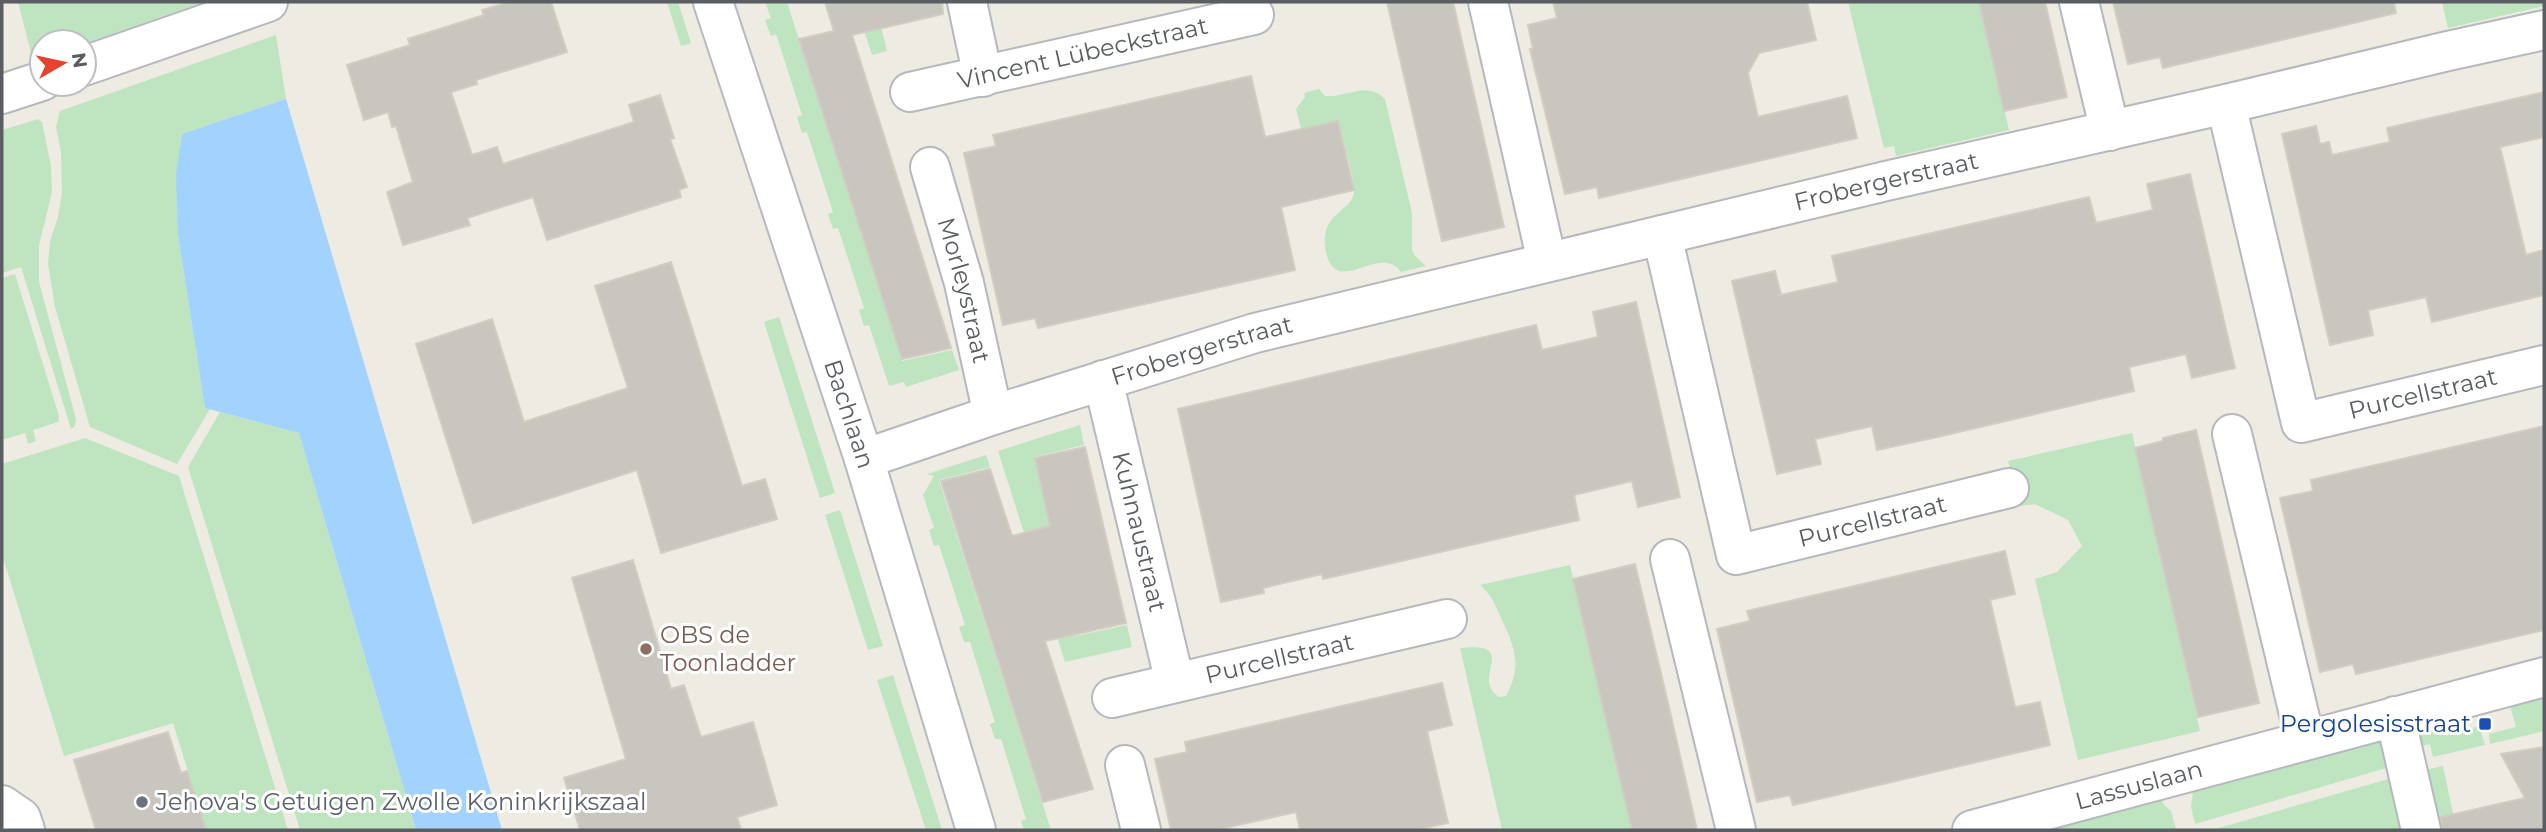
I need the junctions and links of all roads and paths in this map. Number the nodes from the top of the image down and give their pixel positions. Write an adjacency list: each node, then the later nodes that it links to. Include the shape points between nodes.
1 (268, 2): 8 (street)
2 (713, 2): 22 (street, Bachlaan)
3 (967, 2): 9 (street)
4 (1488, 2): 17 (street)
5 (2080, 2): 14 (street)
6 (1254, 15): 9 (street, Vincent Lübeckstraat)
7 (2544, 30): 13 (street, Frobergerstraat)
8 (98, 61)
9 (983, 77): 11 (street, Vincent Lübeckstraat)
10 (28, 86): 12 (street)
11 (910, 92)
12 (2, 94)
13 (2226, 104): 14 (street, Frobergerstraat); 18 (street, Purcellstraat, via 2301,423)
14 (2110, 131): 16 (street, Frobergerstraat)
15 (930, 167): 20 (street, Morleystraat, via 964,283)
16 (1662, 235): 17 (street, Frobergerstraat); 23 (street, Purcellstraat, via 1736,555)
17 (1547, 262): 19 (street, Frobergerstraat, via 1255,333)
18 (2544, 365)
19 (1103, 380): 20 (street, Frobergerstraat); 27 (street, Kuhnaustraat)
20 (993, 415): 22 (street, Frobergerstraat)
21 (2232, 434): 30 (street)
22 (864, 459): 34 (street, Bachlaan)
23 (2009, 488)
24 (1670, 559): 36 (street)
25 (1447, 619): 27 (street, Purcellstraat)
26 (2544, 677): 29 (street, Lassuslaan)
27 (1175, 683): 28 (street, Purcellstraat)
28 (1112, 698)
29 (2395, 716): 30 (street, Lassuslaan); 38 (street)
30 (2305, 739): 37 (street, Lassuslaan)
31 (1125, 765): 35 (street)
32 (2, 805): 33 (street, via 21,818)
33 (24, 830)
34 (976, 830)
35 (1141, 830)
36 (1736, 830)
37 (1972, 830)
38 (2421, 830)

